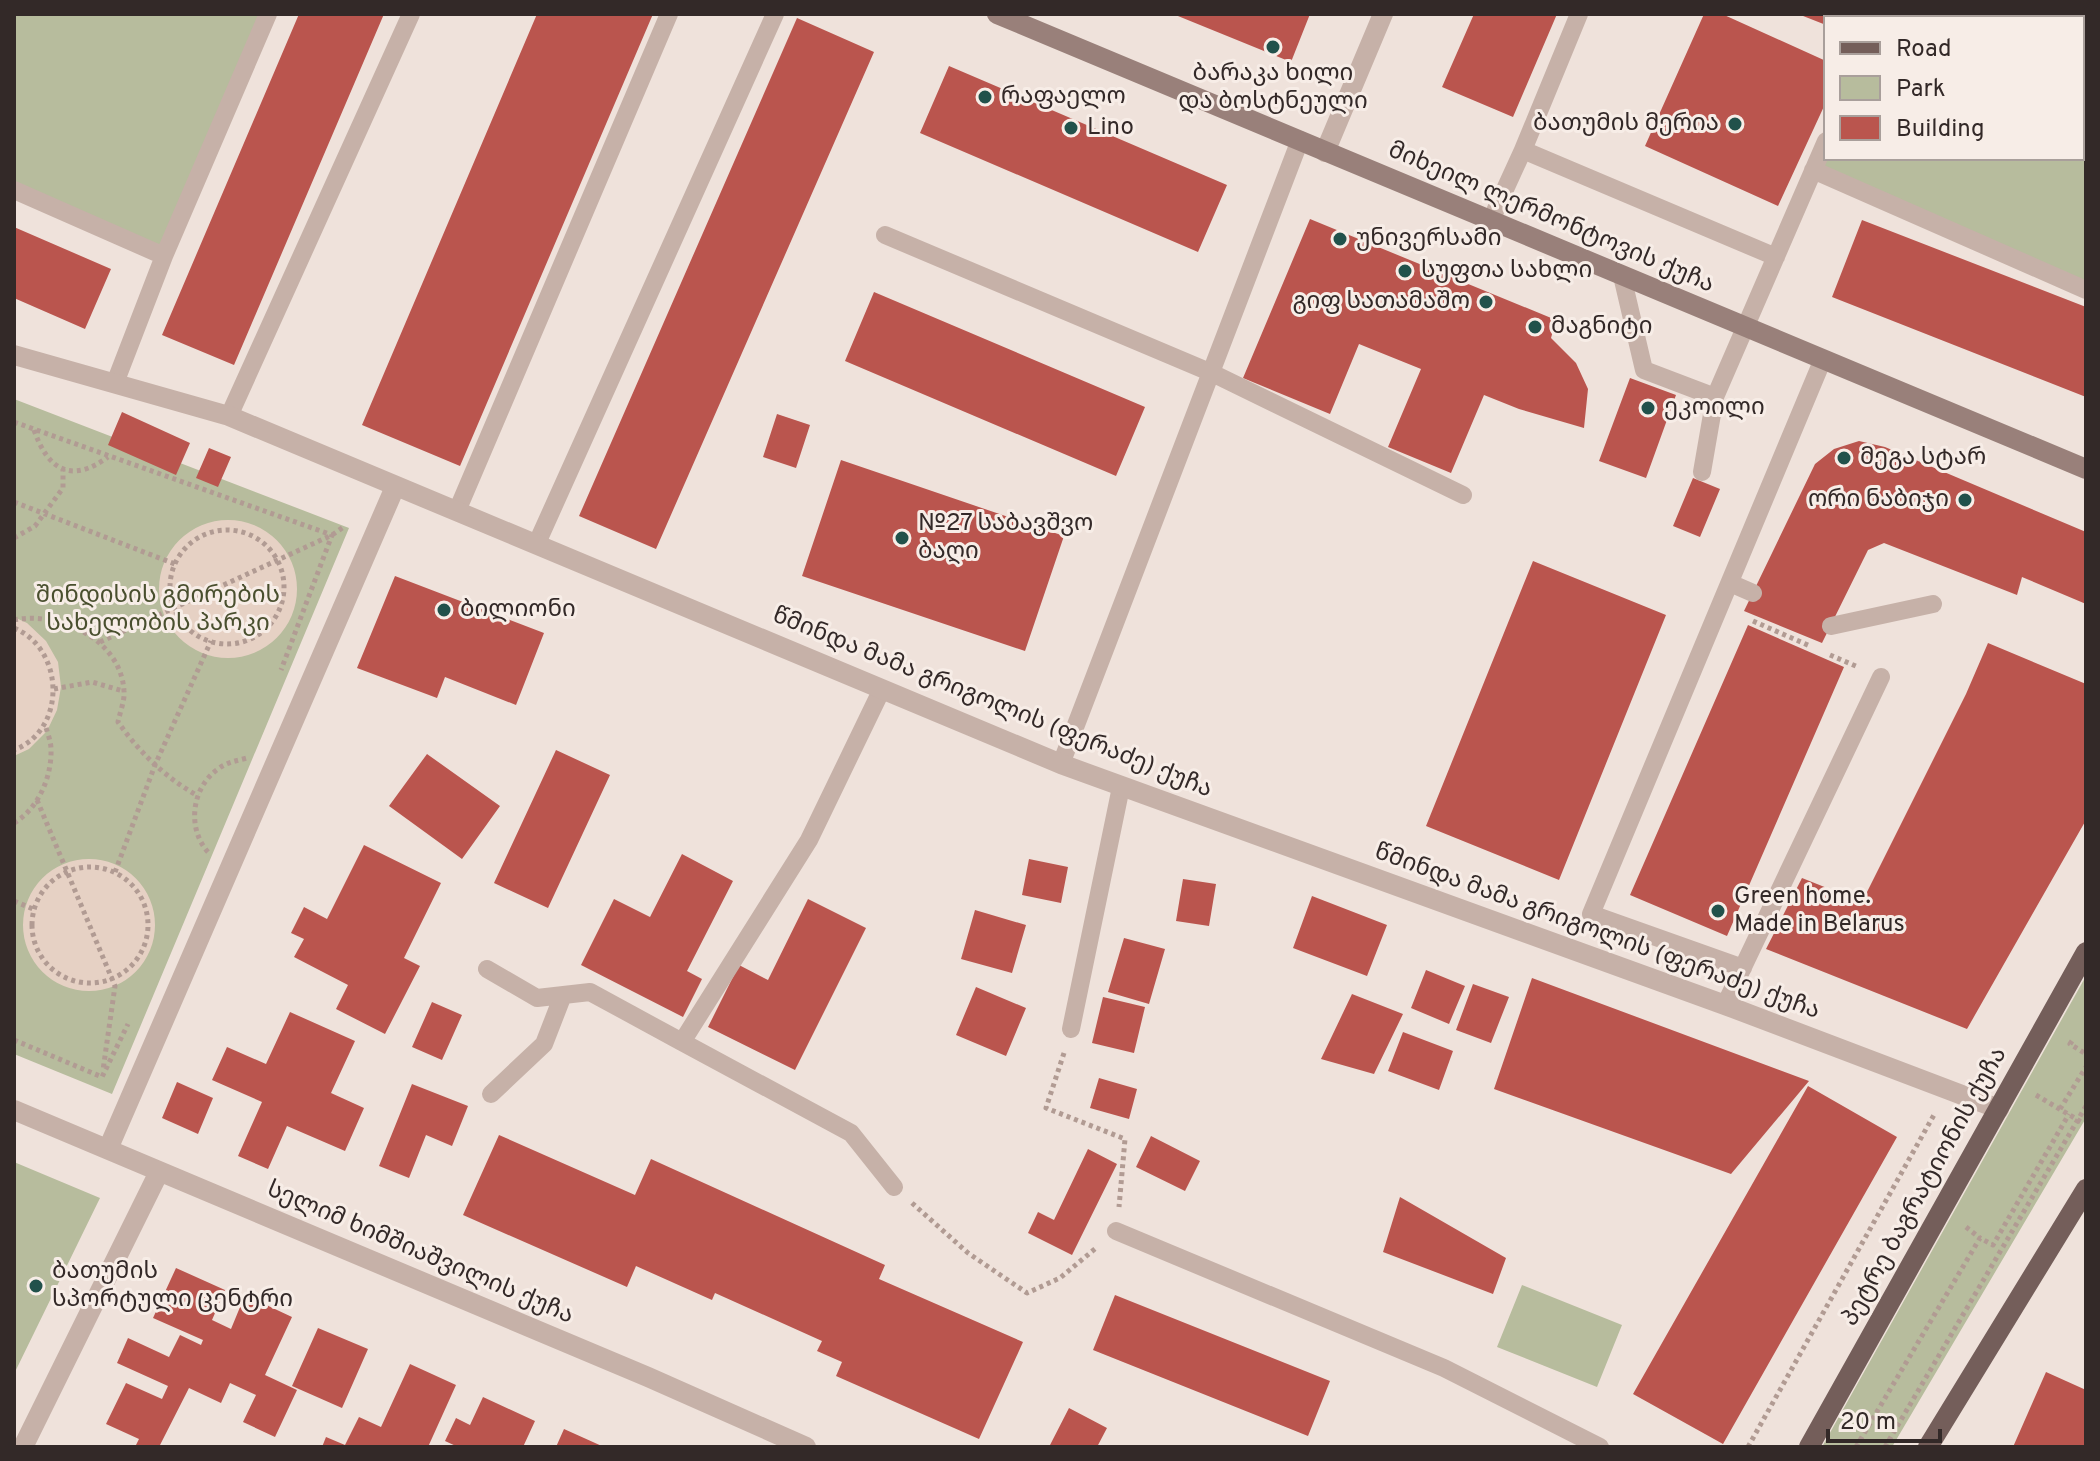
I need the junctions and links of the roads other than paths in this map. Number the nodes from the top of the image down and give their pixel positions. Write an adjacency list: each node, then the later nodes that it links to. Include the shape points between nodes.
1 (268, 14): 16 (lane)
2 (411, 14): 26 (lane)
3 (669, 14): 31 (lane)
4 (775, 14): 32 (lane)
5 (997, 14): 8 (street, მიხეილ ლერმონტოვის ქუჩა)
6 (1383, 14): 11 (street)
7 (1579, 14): 10 (lane)
8 (1300, 140): 11 (street, მიხეილ ლერმონტოვის ქუჩა); 23 (lane)
9 (1824, 145): 12 (lane)
10 (1523, 150): 14 (lane); 17 (lane)
11 (1325, 152): 14 (street, მიხეილ ლერმონტოვის ქუჩა)
12 (1813, 170): 17 (lane); 19 (lane)
13 (14, 190): 16 (lane)
14 (1491, 220): 18 (street, მიხეილ ლერმონტოვის ქუჩა)
15 (885, 235): 23 (lane)
16 (164, 256): 24 (lane)
17 (1776, 257): 20 (lane)
18 (1622, 276): 20 (street, მიხეილ ლერმონტოვის ქუჩა); 25 (lane, via 1644,370)
19 (2086, 290)
20 (1745, 326): 22 (street, მიხეილ ლერმონტოვის ქუჩა); 25 (lane)
21 (14, 355): 24 (street, წმინდა მამა გრიგოლის (ფერაძე) ქუჩა)
22 (1823, 359): 27 (street, მიხეილ ლერმონტოვის ქუჩა); 33 (lane)
23 (1212, 373): 30 (lane); 39 (lane)
24 (115, 383): 26 (street, წმინდა მამა გრიგოლის (ფერაძე) ქუჩა)
25 (1715, 397): 28 (lane)
26 (229, 416): 29 (street, წმინდა მამა გრიგოლის (ფერაძე) ქუჩა)
27 (2086, 469)
28 (1702, 472)
29 (393, 492): 31 (street, წმინდა მამა გრიგოლის (ფერაძე) ქუჩა); 51 (street)
30 (1463, 495)
31 (457, 511): 32 (street, წმინდა მამა გრიგოლის (ფერაძე) ქუჩა)
32 (537, 543): 38 (street, წმინდა მამა გრიგოლის (ფერაძე) ქუჩა)
33 (1730, 583): 34 (lane); 42 (lane, via 1591,914)
34 (1753, 593)
35 (1933, 604): 36 (lane)
36 (1831, 626)
37 (1881, 677): 42 (lane)
38 (882, 689): 39 (street, წმინდა მამა გრიგოლის (ფერაძე) ქუჩა); 47 (lane, via 809,840)
39 (1061, 764): 40 (street, წმინდა მამა გრიგოლის (ფერაძე) ქუჩა)
40 (1121, 787): 45 (street, წმინდა მამა გრიგოლის (ფერაძე) ქუჩა); 46 (lane)
41 (2086, 952): 49 (main road, პეტრე ბაგრატიონის ქუჩა)
42 (1743, 968): 45 (lane)
43 (487, 969): 44 (lane, via 537,998)
44 (563, 995): 47 (lane, via 590,992); 48 (lane, via 544,1044)
45 (1725, 1005): 49 (street, წმინდა მამა გრიგოლის (ფერაძე) ქუჩა)
46 (1071, 1029)
47 (682, 1042): 53 (lane, via 851,1133)
48 (491, 1094)
49 (1999, 1109): 60 (main road, პეტრე ბაგრატიონის ქუჩა)
50 (14, 1110): 51 (street, სელიმ ხიმშიაშვილის ქუჩა)
51 (108, 1149): 52 (street, სელიმ ხიმშიაშვილის ქუჩა)
52 (159, 1172): 57 (street); 58 (street, სელიმ ხიმშიაშვილის ქუჩა)
53 (894, 1187)
54 (2086, 1189): 55 (main road)
55 (2080, 1212): 61 (main road)
56 (1116, 1231): 59 (lane, via 1444,1368)
57 (23, 1447)
58 (806, 1447)
59 (1600, 1447)
60 (1809, 1447)
61 (1928, 1447)

